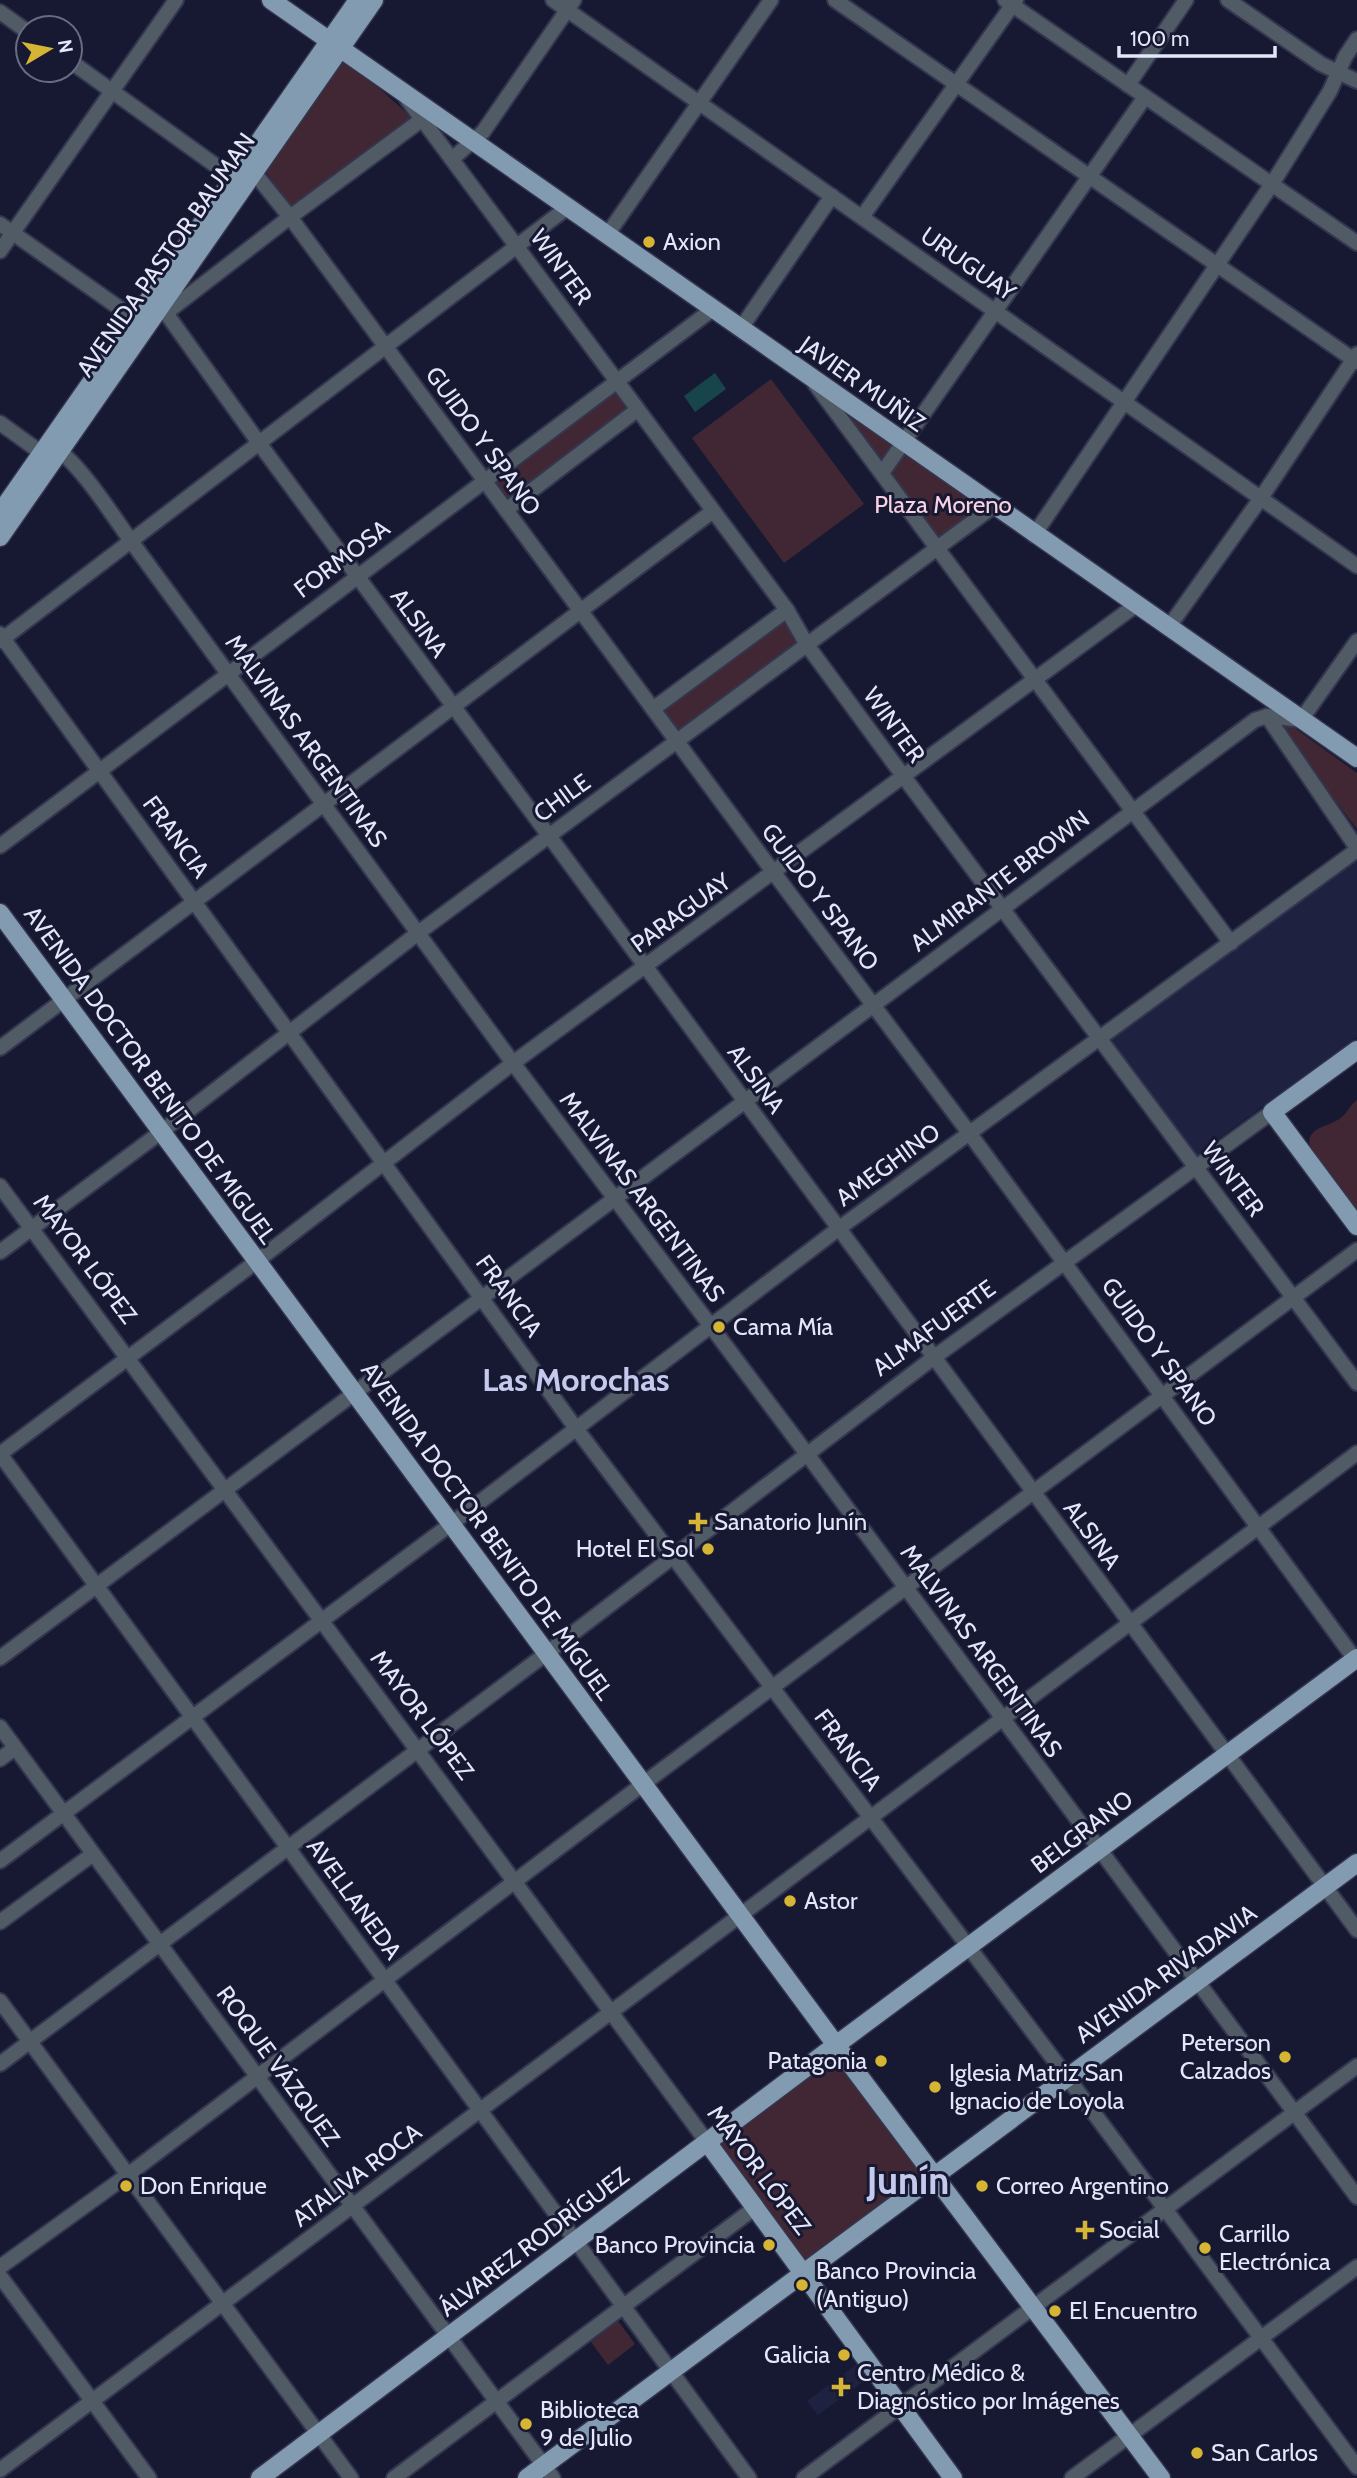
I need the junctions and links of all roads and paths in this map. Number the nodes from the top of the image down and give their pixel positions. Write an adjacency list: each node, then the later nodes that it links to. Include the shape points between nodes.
1 (176, 0): 19 (street)
2 (271, 0): 13 (main road, JAVIER MUÑIZ)
3 (358, 0): 13 (main road, AVENIDA PASTOR BAUMAN)
4 (374, 0): 13 (main road, AVENIDA PASTOR BAUMAN)
5 (553, 0): 11 (street, URUGUAY)
6 (771, 0): 21 (street)
7 (835, 0): 17 (street)
8 (1186, 0): 18 (street)
9 (1228, 0): 15 (street)
10 (1011, 2): 17 (street); 18 (street)
11 (570, 5): 21 (street, URUGUAY); 23 (street)
12 (1357, 38): 15 (street)
13 (335, 44): 22 (main road, JAVIER MUÑIZ, via 400,90); 25 (main road, AVENIDA PASTOR BAUMAN)
14 (84, 71): 19 (street)
15 (1339, 72): 16 (street); 28 (street)
16 (1357, 81)
17 (957, 84): 26 (street); 32 (street)
18 (1128, 85): 20 (street)
19 (112, 91): 27 (street); 34 (street)
20 (1145, 97): 26 (street); 28 (street)
21 (700, 102): 29 (street, URUGUAY); 35 (street)
22 (427, 116): 23 (main road, JAVIER MUÑIZ); 24 (street, WINTER); 31 (street)
23 (473, 141): 24 (street); 30 (main road, JAVIER MUÑIZ)
24 (452, 159): 37 (street, WINTER)
25 (249, 166): 27 (main road, AVENIDA PASTOR BAUMAN); 31 (street, GUIDO Y SPANO)
26 (1090, 177): 39 (street); 42 (street)
27 (238, 182): 40 (main road, AVENIDA PASTOR BAUMAN)
28 (1272, 184): 36 (street); 39 (street)
29 (832, 196): 32 (street, URUGUAY); 44 (street)
30 (568, 207): 35 (main road, JAVIER MUÑIZ); 37 (street)
31 (290, 217): 40 (street); 45 (street, GUIDO Y SPANO)
32 (862, 217): 42 (street, URUGUAY)
33 (0, 224): 34 (street)
34 (13, 233): 38 (street); 43 (street)
35 (607, 235): 41 (main road, JAVIER MUÑIZ)
36 (1357, 243)
37 (518, 246): 45 (street); 48 (street, WINTER)
38 (0, 251)
39 (1218, 265): 46 (street); 49 (street)
40 (159, 306): 43 (main road, AVENIDA PASTOR BAUMAN); 52 (street, ALSINA)
41 (713, 309): 44 (main road, JAVIER MUÑIZ); 48 (street, FORMOSA)
42 (996, 312): 49 (street, URUGUAY); 53 (street)
43 (141, 324): 54 (main road, AVENIDA PASTOR BAUMAN)
44 (741, 328): 47 (main road, JAVIER MUÑIZ)
45 (386, 347): 52 (street); 56 (street, GUIDO Y SPANO)
46 (1356, 358): 57 (street)
47 (810, 377): 53 (main road, JAVIER MUÑIZ); 55 (street)
48 (615, 380): 50 (street, WINTER); 56 (street, FORMOSA)
49 (1126, 403): 57 (street, URUGUAY); 62 (street)
50 (637, 410): 59 (street); 60 (street, WINTER)
51 (0, 423): 54 (street, MALVINAS ARGENTINAS)
52 (259, 443): 64 (street); 67 (street, ALSINA)
53 (904, 443): 55 (street); 58 (main road, JAVIER MUÑIZ)
54 (51, 452): 61 (main road, AVENIDA PASTOR BAUMAN); 63 (main road, AVENIDA PASTOR BAUMAN); 64 (street, MALVINAS ARGENTINAS)
55 (882, 473): 65 (street)
56 (484, 480): 59 (street, GUIDO Y SPANO); 67 (street, FORMOSA)
57 (1261, 498): 66 (street, URUGUAY); 71 (street)
58 (994, 506): 62 (main road, JAVIER MUÑIZ); 65 (street, CHILE)
59 (506, 510): 70 (street, GUIDO Y SPANO)
60 (713, 511): 69 (street, WINTER); 70 (street)
61 (0, 513)
62 (1034, 535): 68 (main road, JAVIER MUÑIZ)
63 (0, 537)
64 (131, 541): 72 (street); 75 (street, MALVINAS ARGENTINAS)
65 (937, 548): 74 (street, CHILE); 76 (street)
66 (1357, 566)
67 (357, 576): 75 (street, FORMOSA); 77 (street, ALSINA)
68 (1136, 606): 71 (main road, JAVIER MUÑIZ); 76 (street, PARAGUAY)
69 (787, 610): 74 (street, WINTER); 78 (street)
70 (581, 611): 77 (street); 78 (street, GUIDO Y SPANO)
71 (1168, 628): 80 (main road, JAVIER MUÑIZ)
72 (1, 638): 83 (street, FRANCIA)
73 (1357, 641): 80 (street)
74 (807, 645): 81 (street, CHILE); 84 (street, WINTER)
75 (228, 673): 83 (street, FORMOSA); 85 (street, MALVINAS ARGENTINAS)
76 (1035, 680): 84 (street, PARAGUAY); 86 (street)
77 (453, 707): 85 (street); 87 (street, ALSINA)
78 (653, 709): 81 (street, GUIDO Y SPANO)
79 (1267, 716): 80 (street); 86 (street, ALMIRANTE BROWN, via 1255,720); 89 (street)
80 (1301, 720): 82 (main road, JAVIER MUÑIZ)
81 (677, 741): 87 (street, CHILE); 90 (street, GUIDO Y SPANO)
82 (1357, 758)
83 (99, 771): 88 (street, FORMOSA); 91 (street, FRANCIA)
84 (904, 777): 90 (street, PARAGUAY); 92 (street, WINTER)
85 (324, 804): 91 (street); 94 (street, MALVINAS ARGENTINAS)
86 (1133, 811): 92 (street, ALMIRANTE BROWN); 95 (street)
87 (548, 836): 94 (street, CHILE); 96 (street, ALSINA)
88 (0, 846)
89 (1357, 849): 95 (street, AMEGHINO)
90 (774, 873): 96 (street, PARAGUAY); 98 (street, GUIDO Y SPANO)
91 (195, 902): 97 (street); 99 (street, FRANCIA)
92 (1001, 908): 98 (street, ALMIRANTE BROWN); 100 (street, WINTER)
93 (0, 914): 97 (main road, AVENIDA DOCTOR BENITO DE MIGUEL)
94 (418, 933): 99 (street, CHILE); 103 (street, MALVINAS ARGENTINAS)
95 (1231, 943): 100 (street, AMEGHINO)
96 (645, 968): 103 (street, PARAGUAY); 104 (street, ALSINA)
97 (64, 1000): 101 (street); 106 (main road, AVENIDA DOCTOR BENITO DE MIGUEL)
98 (873, 1004): 104 (street, ALMIRANTE BROWN); 107 (street, GUIDO Y SPANO)
99 (289, 1032): 106 (street, CHILE); 108 (street, FRANCIA)
100 (1099, 1039): 107 (street, AMEGHINO); 109 (street, WINTER)
101 (0, 1048)
102 (1357, 1050): 105 (main road, ALMAFUERTE)
103 (513, 1063): 108 (street, PARAGUAY); 111 (street, MALVINAS ARGENTINAS)
104 (744, 1101): 111 (street, ALMIRANTE BROWN); 114 (street, ALSINA)
105 (1272, 1112): 109 (street, ALMAFUERTE); 112 (main road)
106 (161, 1132): 113 (street, CHILE); 117 (main road, AVENIDA DOCTOR BENITO DE MIGUEL)
107 (970, 1134): 114 (street, AMEGHINO); 118 (street, GUIDO Y SPANO)
108 (384, 1163): 117 (street, PARAGUAY); 119 (street, FRANCIA)
109 (1196, 1168): 118 (street, ALMAFUERTE); 120 (street, WINTER)
110 (0, 1186): 113 (street, MAYOR LÓPEZ)
111 (614, 1198): 119 (street, ALMIRANTE BROWN); 121 (street, MALVINAS ARGENTINAS)
112 (1357, 1226)
113 (32, 1228): 116 (street, CHILE); 122 (street, MAYOR LÓPEZ)
114 (838, 1229): 121 (street, AMEGHINO); 123 (street, ALSINA)
115 (1357, 1250): 120 (street)
116 (0, 1252)
117 (257, 1261): 122 (street, PARAGUAY); 125 (main road, AVENIDA DOCTOR BENITO DE MIGUEL)
118 (1065, 1263): 123 (street, ALMAFUERTE); 126 (street, GUIDO Y SPANO)
119 (481, 1297): 125 (street, ALMIRANTE BROWN); 127 (street, FRANCIA)
120 (1293, 1298): 124 (street, WINTER); 126 (street)
121 (710, 1325): 127 (street, AMEGHINO); 130 (street, MALVINAS ARGENTINAS)
122 (128, 1358): 129 (street, PARAGUAY); 131 (street, MAYOR LÓPEZ)
123 (933, 1358): 130 (street, ALMAFUERTE); 132 (street, ALSINA)
124 (1357, 1383)
125 (354, 1392): 131 (street, ALMIRANTE BROWN); 133 (main road, AVENIDA DOCTOR BENITO DE MIGUEL)
126 (1162, 1396): 132 (street); 134 (street, GUIDO Y SPANO)
127 (575, 1427): 133 (street, AMEGHINO); 135 (street, FRANCIA)
128 (1357, 1453): 134 (street, ATALIVA ROCA)
129 (0, 1454): 136 (street, AVELLANEDA)
130 (807, 1454): 135 (street, ALMAFUERTE); 137 (street, MALVINAS ARGENTINAS)
131 (225, 1489): 136 (street, ALMIRANTE BROWN); 138 (street, MAYOR LÓPEZ)
132 (1033, 1493): 137 (street); 139 (street, ALSINA)
133 (452, 1524): 138 (street, AMEGHINO); 140 (main road, AVENIDA DOCTOR BENITO DE MIGUEL)
134 (1259, 1526): 139 (street, ATALIVA ROCA); 142 (street, GUIDO Y SPANO)
135 (673, 1556): 140 (street, ALMAFUERTE); 143 (street, FRANCIA)
136 (97, 1586): 141 (street, ALMIRANTE BROWN); 144 (street, AVELLANEDA)
137 (906, 1587): 143 (street); 145 (street, MALVINAS ARGENTINAS)
138 (322, 1621): 144 (street, AMEGHINO); 148 (street, MAYOR LÓPEZ)
139 (1129, 1623): 145 (street, ATALIVA ROCA); 149 (street, ALSINA)
140 (547, 1653): 148 (street, ALMAFUERTE); 151 (main road, AVENIDA DOCTOR BENITO DE MIGUEL)
141 (0, 1658)
142 (1356, 1660): 149 (main road, BELGRANO)
143 (772, 1687): 151 (street); 153 (street, FRANCIA)
144 (194, 1718): 152 (street, AMEGHINO); 154 (street, AVELLANEDA)
145 (1002, 1718): 153 (street, ATALIVA ROCA); 155 (street, MALVINAS ARGENTINAS)
146 (0, 1727): 147 (street, ROQUE VÁZQUEZ)
147 (15, 1748): 150 (street); 152 (street, ROQUE VÁZQUEZ)
148 (418, 1750): 154 (street, ALMAFUERTE); 159 (street, MAYOR LÓPEZ)
149 (1226, 1755): 155 (main road, BELGRANO); 160 (street, ALSINA)
150 (0, 1759)
151 (643, 1784): 159 (street); 161 (main road, AVENIDA DOCTOR BENITO DE MIGUEL)
152 (64, 1814): 156 (street, ROQUE VÁZQUEZ); 157 (street, AMEGHINO)
153 (870, 1817): 161 (street, ATALIVA ROCA); 165 (street, FRANCIA)
154 (288, 1847): 164 (street, ALMAFUERTE); 166 (street, AVELLANEDA)
155 (1099, 1849): 165 (main road, BELGRANO); 167 (street, MALVINAS ARGENTINAS)
156 (93, 1854): 162 (street); 164 (street, ROQUE VÁZQUEZ)
157 (0, 1861)
158 (1357, 1863): 160 (main road, AVENIDA RIVADAVIA)
159 (515, 1882): 166 (street); 169 (street, MAYOR LÓPEZ)
160 (1324, 1888): 163 (street, ALSINA); 167 (main road, AVENIDA RIVADAVIA)
161 (740, 1914): 169 (street, ATALIVA ROCA); 171 (main road, AVENIDA DOCTOR BENITO DE MIGUEL)
162 (0, 1922)
163 (1357, 1930)
164 (160, 1944): 170 (street, ALMAFUERTE); 174 (street, ROQUE VÁZQUEZ)
165 (968, 1947): 171 (main road, BELGRANO); 175 (street, FRANCIA)
166 (385, 1980): 174 (street); 176 (street, AVELLANEDA)
167 (1196, 1982): 175 (main road, AVENIDA RIVADAVIA); 177 (street, MALVINAS ARGENTINAS)
168 (0, 2001): 170 (street)
169 (611, 2011): 176 (street, ATALIVA ROCA); 178 (street, MAYOR LÓPEZ)
170 (30, 2042): 172 (street, ALMAFUERTE); 179 (street)
171 (836, 2045): 178 (main road, ÁLVAREZ RODRÍGUEZ); 180 (main road, AVENIDA DOCTOR BENITO DE MIGUEL)
172 (0, 2064)
173 (1357, 2066): 177 (street)
174 (257, 2077): 179 (street); 182 (street, ROQUE VÁZQUEZ)
175 (1067, 2077): 180 (main road, AVENIDA RIVADAVIA); 184 (street, FRANCIA)
176 (480, 2110): 182 (street, ATALIVA ROCA); 185 (street, AVELLANEDA)
177 (1294, 2112): 181 (street, MALVINAS ARGENTINAS); 184 (street)
178 (707, 2142): 183 (main road, MAYOR LÓPEZ); 185 (main road, ÁLVAREZ RODRÍGUEZ)
179 (128, 2174): 186 (street); 190 (street)
180 (936, 2175): 188 (main road, AVENIDA RIVADAVIA); 192 (main road, AVENIDA DOCTOR BENITO DE MIGUEL)
181 (1357, 2197)
182 (352, 2206): 190 (street, ATALIVA ROCA); 193 (street, ROQUE VÁZQUEZ)
183 (756, 2207): 188 (main road, MAYOR LÓPEZ); 191 (street)
184 (1165, 2209): 192 (street); 194 (street, FRANCIA)
185 (576, 2241): 191 (street, AVELLANEDA); 193 (main road, ÁLVAREZ RODRÍGUEZ)
186 (0, 2267)
187 (1357, 2267): 194 (street)
188 (804, 2272): 195 (main road, AVENIDA RIVADAVIA); 198 (main road, MAYOR LÓPEZ)
189 (0, 2276): 196 (street)
190 (224, 2303): 196 (street, ATALIVA ROCA); 199 (street)
191 (623, 2306): 195 (street, AVELLANEDA); 197 (street)
192 (1034, 2306): 198 (street); 200 (main road, AVENIDA DOCTOR BENITO DE MIGUEL)
193 (448, 2337): 197 (street, ROQUE VÁZQUEZ); 199 (main road, ÁLVAREZ RODRÍGUEZ)
194 (1261, 2338): 200 (street); 201 (street, FRANCIA)
195 (671, 2372): 203 (main road, AVENIDA RIVADAVIA); 209 (street, AVELLANEDA)
196 (92, 2401): 202 (street, ATALIVA ROCA); 204 (street)
197 (496, 2402): 203 (street, ROQUE VÁZQUEZ); 207 (street)
198 (900, 2406): 210 (street); 211 (main road, MAYOR LÓPEZ)
199 (319, 2434): 205 (main road, ÁLVAREZ RODRÍGUEZ); 206 (street)
200 (1129, 2435): 212 (street); 213 (main road, AVENIDA DOCTOR BENITO DE MIGUEL)
201 (1357, 2469): 214 (street)
202 (0, 2470)
203 (548, 2472): 208 (main road, AVENIDA RIVADAVIA)
204 (149, 2478)
205 (260, 2478)
206 (351, 2478)
207 (394, 2478)
208 (527, 2478)
209 (749, 2478)
210 (804, 2478)
211 (953, 2478)
212 (1072, 2478)
213 (1161, 2478)
214 (1347, 2478)

